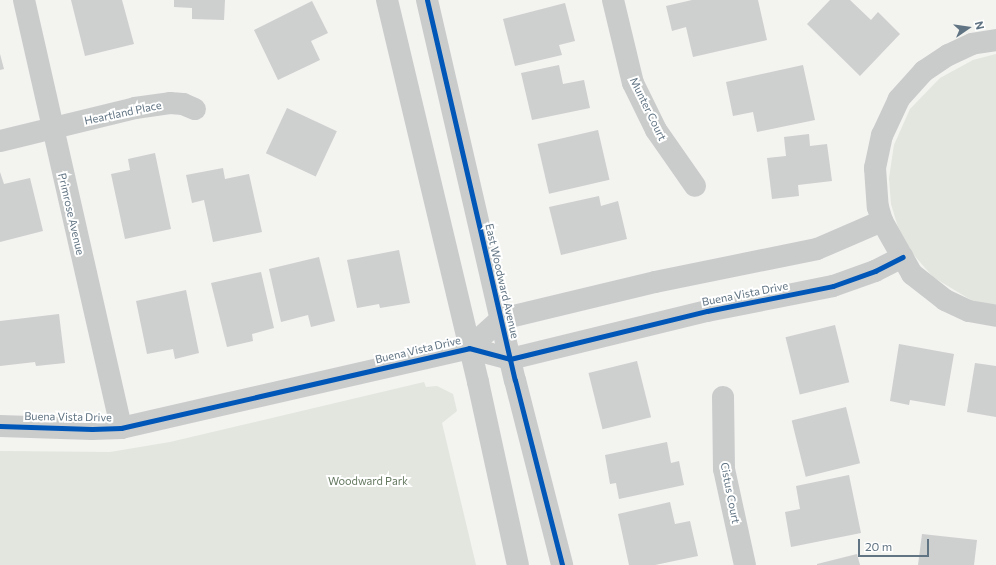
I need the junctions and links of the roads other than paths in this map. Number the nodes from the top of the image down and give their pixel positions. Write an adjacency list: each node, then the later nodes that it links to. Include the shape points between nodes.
1 (24, 0): 7 (street, Primrose Avenue)
2 (387, 0): 14 (street)
3 (427, 0): 13 (street, East Woodward Avenue)
4 (613, 0): 9 (street, Munter Court, via 633,83 656,130)
5 (996, 40): 10 (street, via 972,44 948,55 924,71 899,99 882,135 875,168 878,207)
6 (195, 109): 7 (street, Heartland Place, via 184,104 170,103 135,108)
7 (52, 130): 8 (street, Heartland Place); 18 (street, Primrose Avenue)
8 (0, 140)
9 (695, 186)
10 (882, 221): 11 (street); 13 (street, Buena Vista Drive, via 818,248 654,282)
11 (903, 257): 12 (street, via 912,274 944,300 969,311); 15 (street, Buena Vista Drive, via 875,271 833,286 707,310)
12 (996, 316)
13 (501, 319): 14 (street, Buena Vista Drive); 15 (street, East Woodward Avenue)
14 (469, 348): 15 (street, Buena Vista Drive); 18 (street, Buena Vista Drive); 19 (street)
15 (510, 359): 20 (street, East Woodward Avenue)
16 (723, 397): 21 (street, Cistus Court, via 724,469)
17 (0, 426): 18 (street, Buena Vista Drive, via 92,430)
18 (121, 428)
19 (518, 565)
20 (562, 565)
21 (745, 565)

